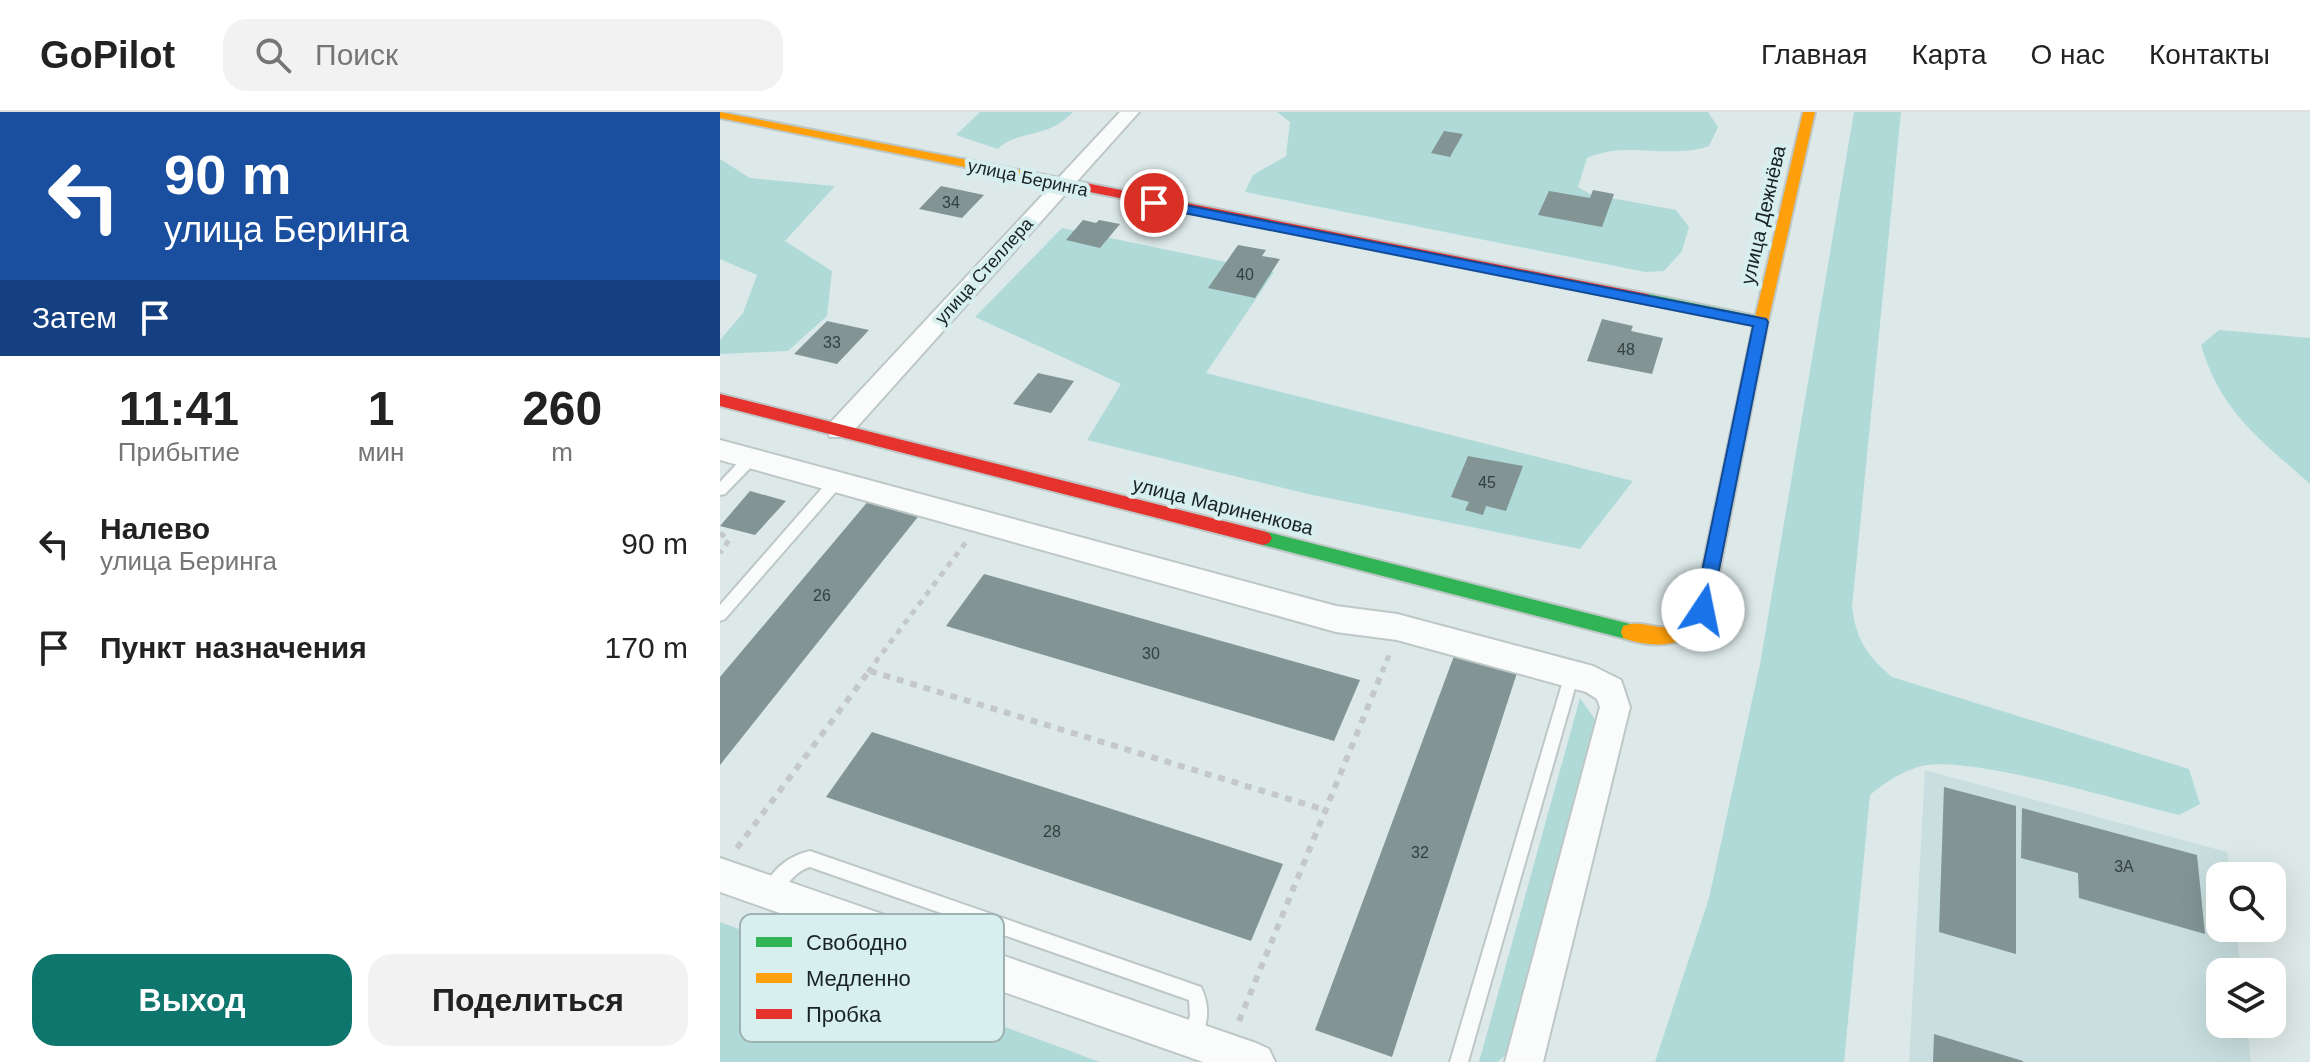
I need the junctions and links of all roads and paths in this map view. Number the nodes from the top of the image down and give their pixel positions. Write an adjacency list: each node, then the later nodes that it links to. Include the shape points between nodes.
1 (1130, 112): 4 (street, улица Стеллера)
2 (1809, 112): 5 (street, улица Дежнёва)
3 (720, 114): 4 (street, улица Беринга)
4 (1063, 185): 5 (street, улица Беринга); 7 (street, улица Стеллера)
5 (1761, 322): 15 (street, улица Дежнёва)
6 (720, 400): 7 (street, улица Мариненкова)
7 (839, 430): 15 (street, улица Мариненкова, via 1655,638 1690,631)
8 (720, 450): 9 (street)
9 (750, 459): 10 (street); 11 (lane)
10 (836, 482): 12 (street); 16 (lane)
11 (720, 490)
12 (981, 522): 17 (street, via 1336,619); 18 (path)
13 (720, 533): 14 (path, via 729,540)
14 (720, 553)
15 (1703, 610)
16 (720, 615)
17 (1400, 628): 19 (street); 20 (path)
18 (870, 671): 20 (path); 21 (path)
19 (1572, 674): 25 (lane); 26 (street, via 1610,690 1615,707)
20 (1325, 810): 24 (path)
21 (725, 867): 22 (street, via 770,892)
22 (833, 914)
23 (1004, 974): 24 (street)
24 (1241, 1057)
25 (1459, 1062)
26 (1524, 1062)

